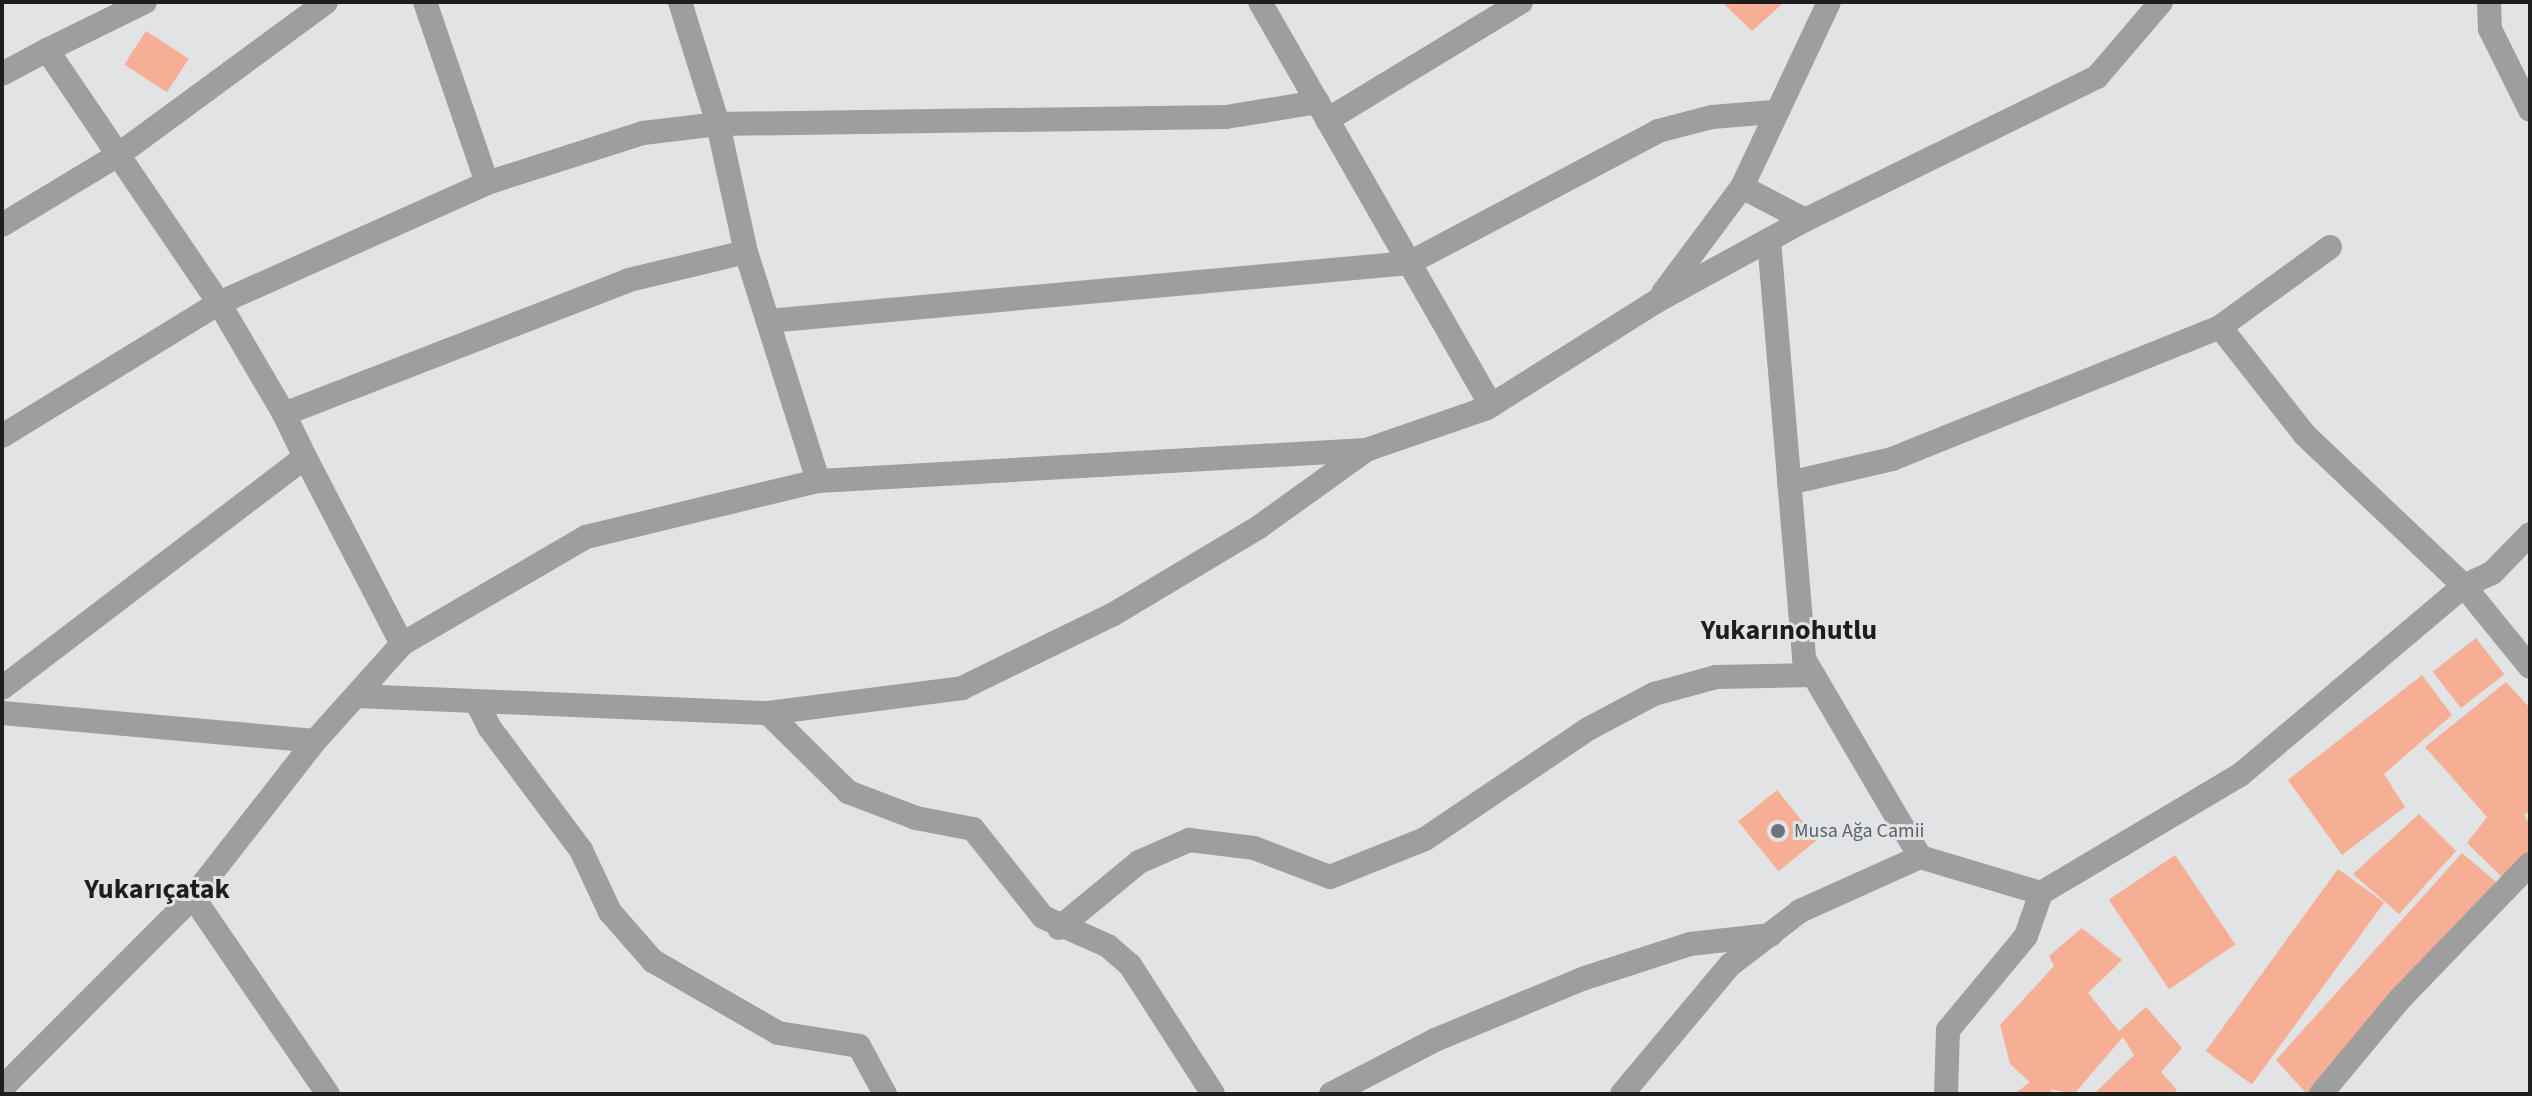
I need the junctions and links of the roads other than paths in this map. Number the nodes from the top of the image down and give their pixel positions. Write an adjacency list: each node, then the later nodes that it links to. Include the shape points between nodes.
1 (145, 2): 10 (street)
2 (326, 2): 16 (street)
3 (425, 2): 17 (street)
4 (680, 2): 15 (street)
5 (1260, 2): 13 (street)
6 (1521, 2): 13 (street)
7 (1829, 2): 14 (street)
8 (2161, 2): 19 (street, via 2097,77)
9 (2489, 2): 12 (street, via 2490,29)
10 (47, 50): 11 (street); 16 (street)
11 (2, 74)
12 (2530, 110)
13 (1322, 111): 15 (street); 24 (street)
14 (1773, 112): 18 (street); 24 (street, via 1712,117 1658,131)
15 (718, 124): 17 (street, via 643,133); 23 (street)
16 (118, 155): 20 (street); 26 (street)
17 (487, 183): 26 (street)
18 (1742, 187): 19 (street); 25 (street)
19 (1805, 220): 21 (street)
20 (2, 225)
21 (1769, 240): 25 (street); 35 (street)
22 (2330, 247): 28 (street)
23 (746, 252): 27 (street); 30 (street, via 629,280)
24 (1409, 263): 27 (street); 29 (street)
25 (1657, 301): 29 (street)
26 (219, 303): 30 (street); 31 (street)
27 (768, 321): 34 (street)
28 (2220, 327): 35 (street, via 1892,459); 37 (street, via 2305,435)
29 (1491, 405): 32 (street)
30 (284, 414): 33 (street)
31 (2, 436)
32 (1366, 450): 34 (street); 45 (street, via 1259,527 1112,615 962,688)
33 (305, 457): 38 (street); 41 (street)
34 (818, 481): 38 (street, via 586,537)
35 (1789, 483): 40 (street, via 1804,659)
36 (2530, 534): 37 (street, via 2492,573)
37 (2464, 586): 39 (street); 49 (street, via 2240,775)
38 (402, 644): 42 (street)
39 (2530, 667)
40 (1813, 675): 47 (street); 51 (street, via 1716,677 1654,694 1588,729 1425,839 1330,877 1254,848 1189,840 1139,862)
41 (2, 688)
42 (357, 696): 43 (street); 46 (street)
43 (477, 703): 45 (street); 55 (street, via 489,727 581,850 610,912 653,961 778,1033 859,1046)
44 (2, 713): 46 (street)
45 (768, 713): 51 (street, via 848,792 916,818 973,829 1017,888)
46 (315, 741): 50 (street)
47 (1920, 857): 49 (street); 52 (street, via 1800,911)
48 (2530, 864): 60 (street, via 2400,999)
49 (2041, 893): 59 (street, via 2026,936 1948,1030)
50 (193, 897): 53 (street); 54 (street)
51 (1059, 928): 56 (street, via 1084,933 1130,965)
52 (1770, 935): 57 (street, via 1690,944 1585,978 1435,1040); 58 (street, via 1730,965)
53 (2, 1088)
54 (328, 1094)
55 (885, 1094)
56 (1213, 1094)
57 (1331, 1094)
58 (1622, 1094)
59 (1946, 1094)
60 (2321, 1094)

